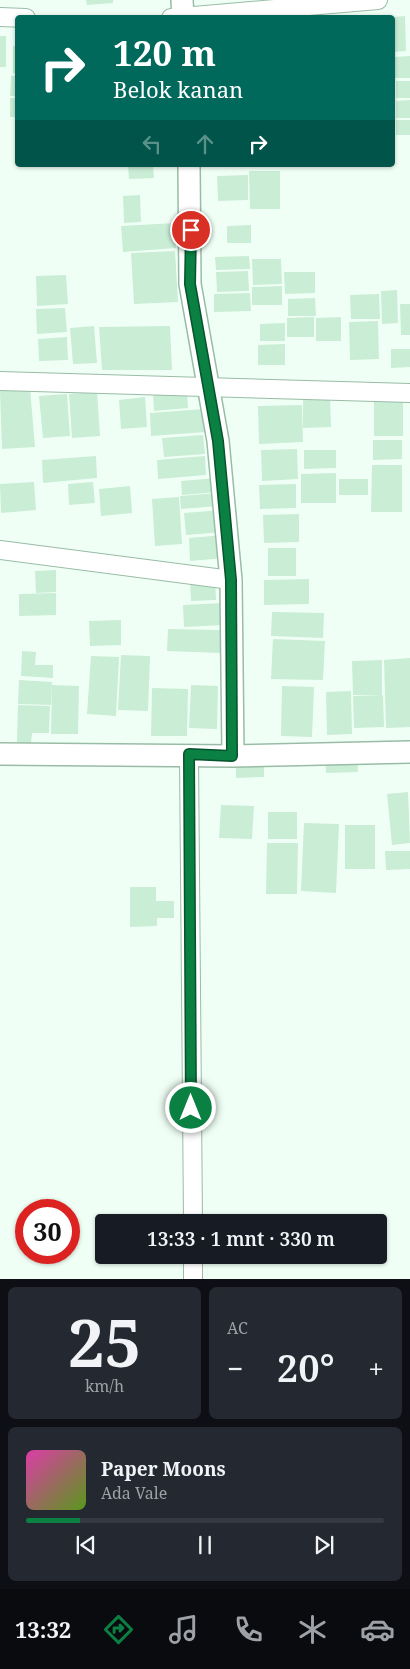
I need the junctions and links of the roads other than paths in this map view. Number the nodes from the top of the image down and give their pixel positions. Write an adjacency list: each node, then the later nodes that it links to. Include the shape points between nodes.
1 (182, 0): 3 (street)
2 (378, 0): 4 (street)
3 (183, 15)
4 (206, 15)
5 (0, 17): 6 (street)
6 (15, 18)
7 (189, 167): 9 (street, via 190,284)
8 (0, 381): 9 (street)
9 (208, 388): 10 (street); 12 (street, via 218,441)
10 (410, 393)
11 (0, 550): 12 (street)
12 (231, 580): 16 (street)
13 (410, 752): 16 (street)
14 (0, 754): 15 (street)
15 (189, 754): 16 (street); 17 (street)
16 (232, 756)
17 (192, 1214)
18 (193, 1264): 19 (street)
19 (193, 1279)

